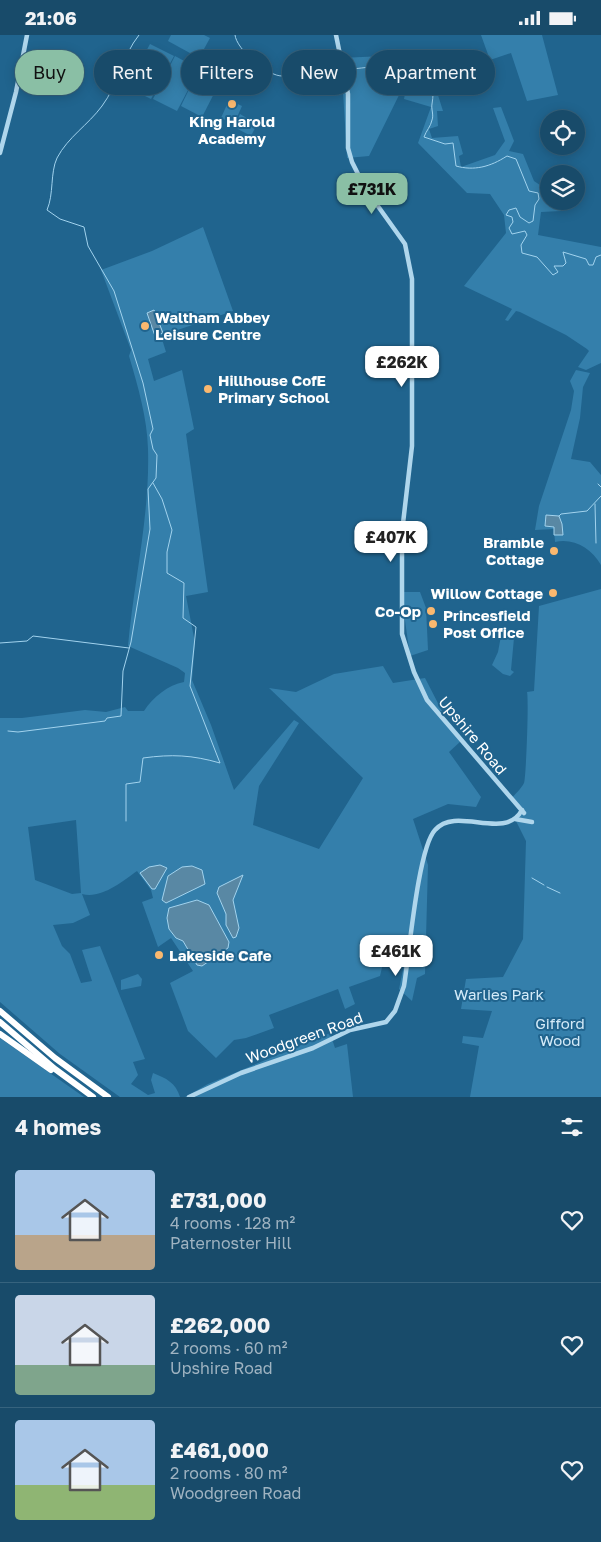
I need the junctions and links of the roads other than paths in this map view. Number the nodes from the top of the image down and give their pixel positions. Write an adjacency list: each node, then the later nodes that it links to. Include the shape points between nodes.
1 (27, 35): 3 (street)
2 (336, 35): 4 (street, Upshire Road, via 348,94 348,148 360,180 405,244 412,279 412,445 402,532 402,634 414,673 427,700 523,812)
3 (0, 153)
4 (515, 819): 5 (street, Woodgreen Road); 12 (street, Woodgreen Road, via 484,824 455,820 443,823 431,835 419,880 404,985 390,1019 382,1024 350,1030)
5 (532, 822)
6 (0, 1011): 11 (highway, via 55,1058)
7 (0, 1022): 9 (highway)
8 (0, 1034): 9 (highway, via 40,1064)
9 (70, 1080): 10 (highway)
10 (93, 1097)
11 (108, 1097)
12 (189, 1097)

